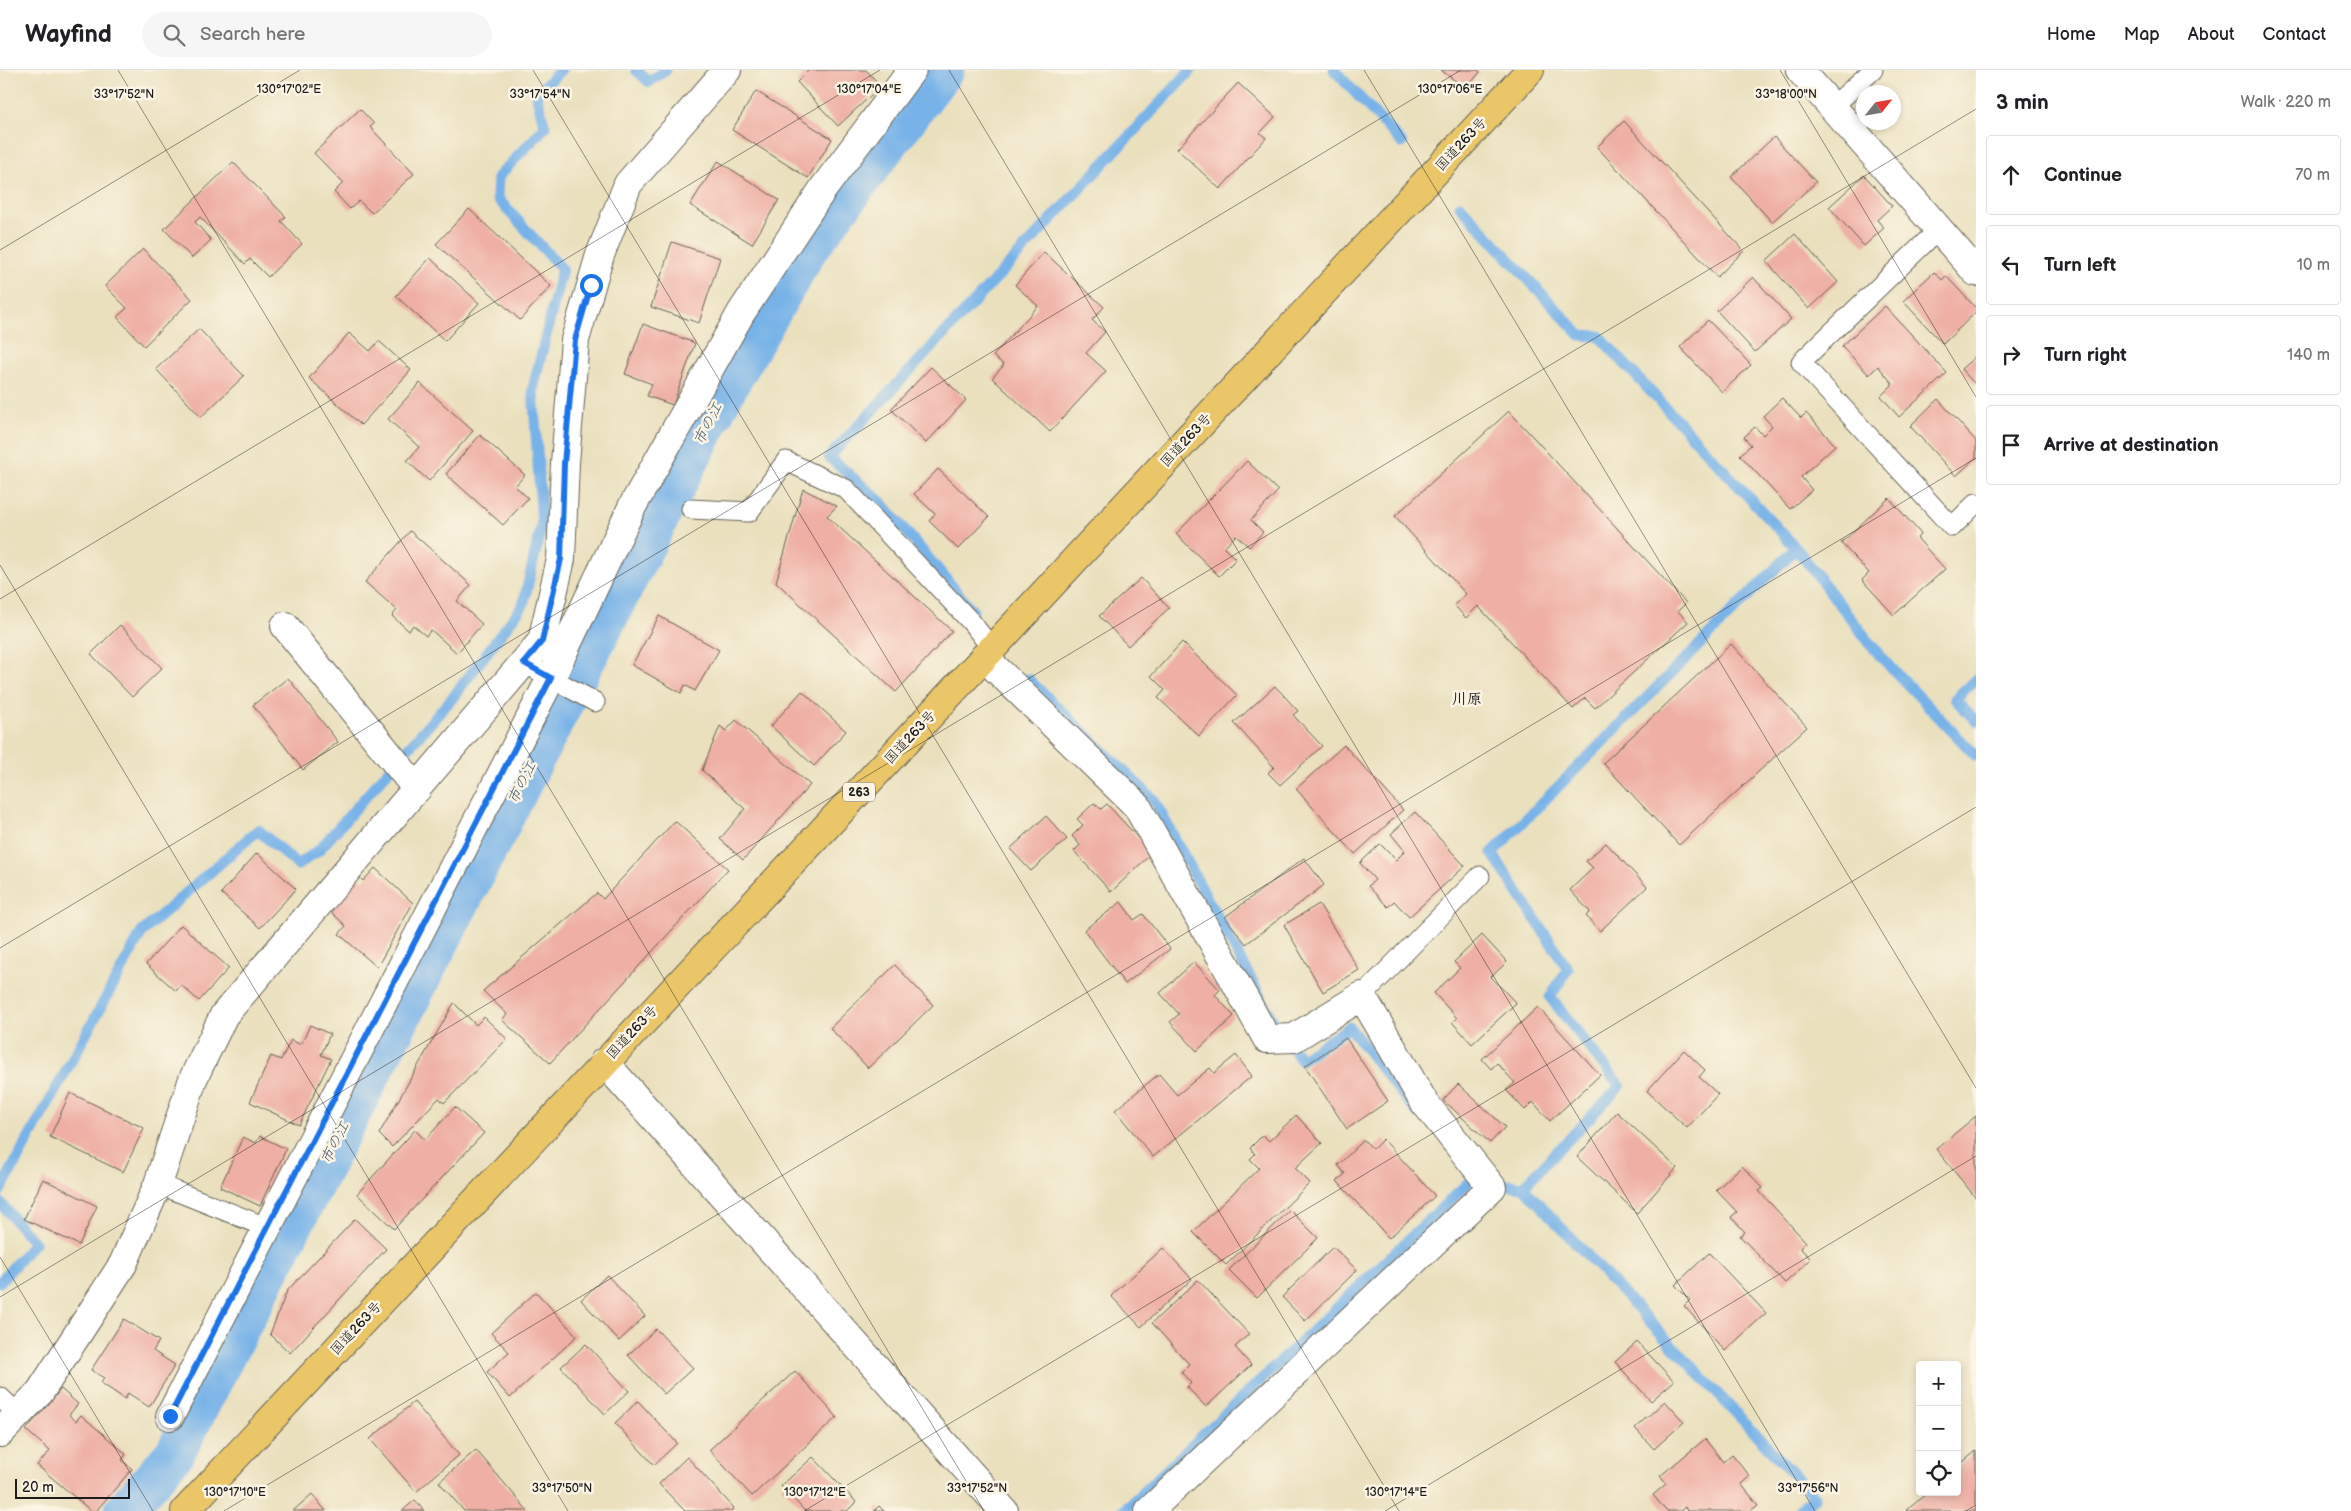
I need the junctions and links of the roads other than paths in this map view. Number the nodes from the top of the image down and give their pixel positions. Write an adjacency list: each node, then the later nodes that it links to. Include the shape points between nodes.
1 (727, 70): 13 (street, via 628,184 600,255 575,340 564,464 561,559 542,641)
2 (912, 70): 14 (street, via 823,189 741,313 632,507)
3 (1530, 70): 12 (highway, 国道263号 / 263)
4 (1800, 70): 6 (street)
5 (1873, 70): 6 (lane)
6 (1831, 108): 7 (street)
7 (1939, 229): 8 (street); 9 (lane, via 1801,362 1952,527)
8 (1976, 272)
9 (1976, 503)
10 (691, 509): 12 (lane, via 749,512 786,461 846,489 972,623)
11 (285, 626): 16 (street)
12 (988, 653): 18 (street, via 1137,806 1267,1039 1294,1038); 19 (highway, 国道263号 / 263)
13 (524, 663): 14 (lane); 16 (street)
14 (551, 678): 15 (lane); 21 (street)
15 (595, 702)
16 (403, 770): 20 (street, via 224,1015 193,1079)
17 (1480, 876): 18 (lane)
18 (1362, 996): 26 (street, via 1424,1102 1492,1187)
19 (604, 1062): 24 (highway, 国道263号 / 263); 25 (street)
20 (158, 1184): 21 (lane); 22 (street, via 123,1264 40,1392)
21 (268, 1228): 23 (street)
22 (6, 1412)
23 (170, 1416)
24 (185, 1511)
25 (1004, 1511)
26 (1149, 1511)

